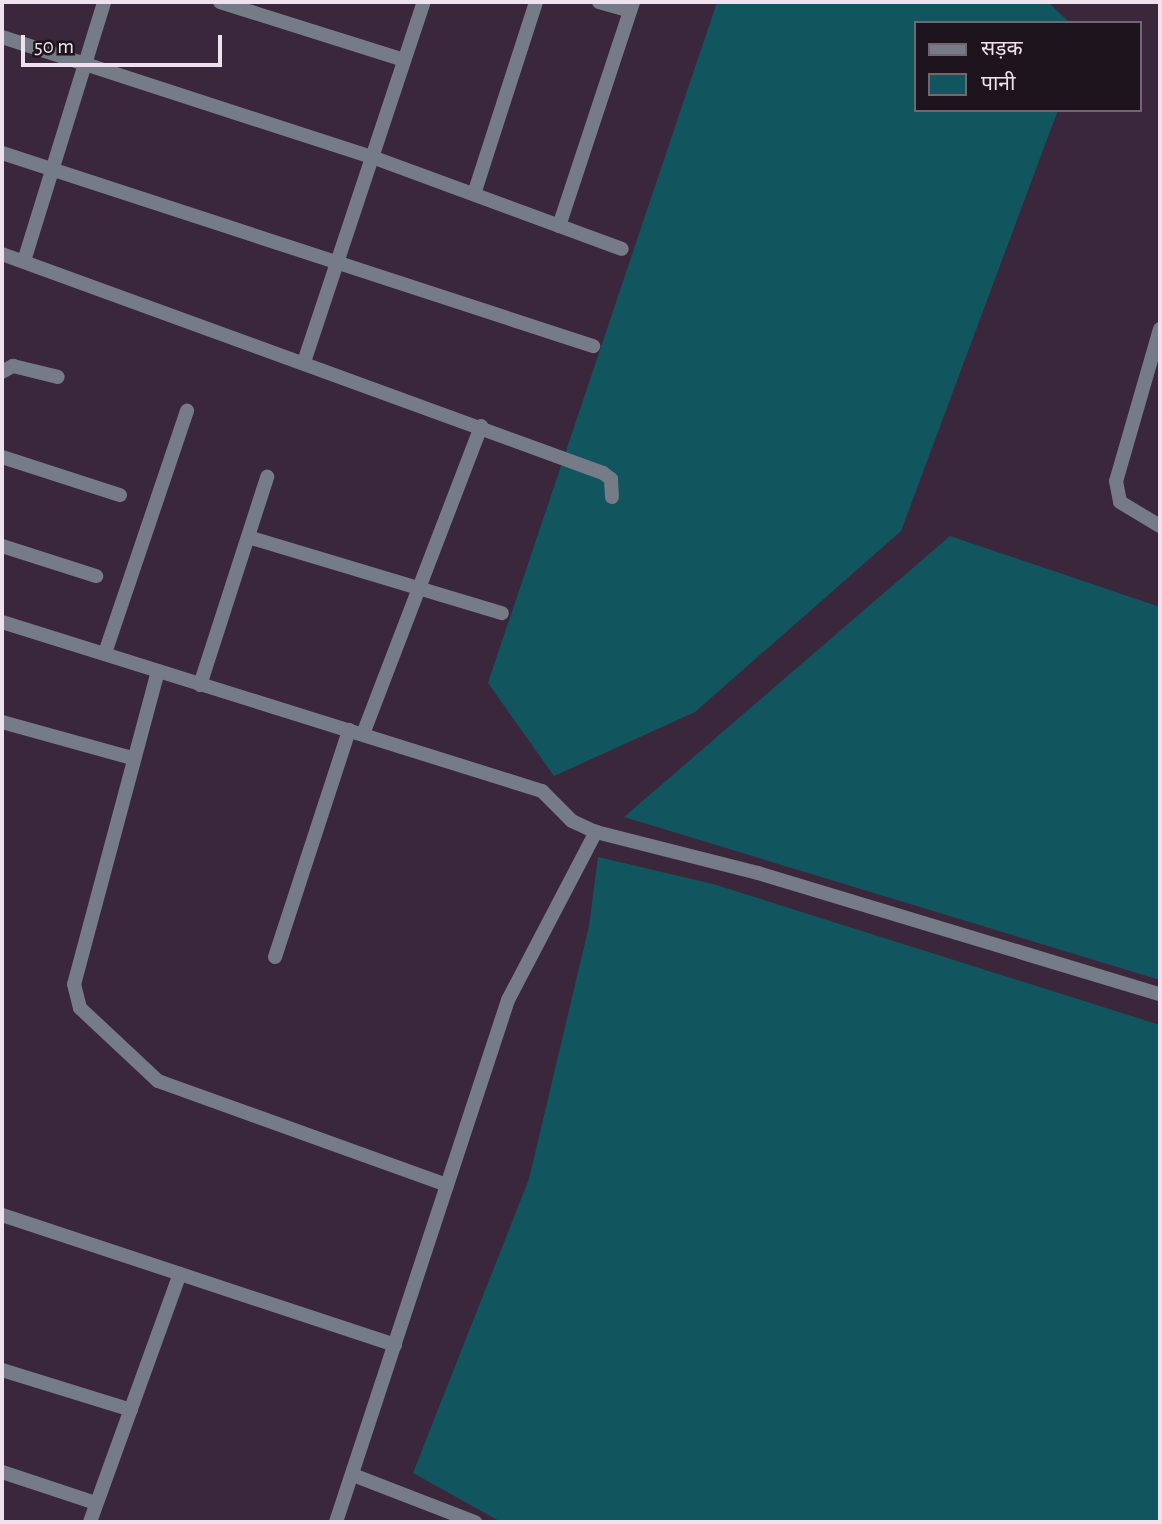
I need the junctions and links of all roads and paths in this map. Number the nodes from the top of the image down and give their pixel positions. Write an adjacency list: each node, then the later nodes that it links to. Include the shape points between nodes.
1 (104, 2): 9 (street)
2 (220, 2): 8 (street)
3 (424, 2): 8 (street)
4 (536, 2): 13 (street)
5 (598, 2): 6 (street)
6 (631, 6): 14 (street)
7 (2, 37): 9 (street)
8 (404, 60): 11 (street)
9 (85, 64): 11 (street); 12 (street)
10 (2, 153): 12 (street)
11 (372, 157): 13 (street); 18 (street)
12 (52, 169): 17 (street); 18 (street)
13 (474, 194): 14 (street)
14 (559, 226): 15 (street)
15 (622, 249)
16 (2, 254): 17 (street)
17 (23, 261): 22 (street)
18 (336, 265): 21 (street); 22 (street)
19 (1160, 329): 20 (street)
20 (1158, 345): 31 (street, via 1116,481 1120,502)
21 (593, 346)
22 (304, 362): 26 (street)
23 (2, 372): 24 (street, via 13,366)
24 (58, 377)
25 (187, 411): 38 (street)
26 (481, 426): 30 (street, via 603,473 611,479); 35 (street)
27 (2, 457): 29 (street)
28 (267, 477): 32 (street)
29 (120, 495)
30 (612, 496)
31 (1160, 526)
32 (248, 537): 35 (street); 40 (street)
33 (2, 546): 34 (street)
34 (96, 576)
35 (417, 588): 36 (street); 42 (street)
36 (502, 613)
37 (2, 622): 38 (street)
38 (106, 653): 39 (street)
39 (158, 671): 40 (street); 43 (street)
40 (200, 685): 42 (street)
41 (2, 722): 43 (street)
42 (356, 732): 44 (street, via 542,791 572,821); 45 (street)
43 (131, 758): 47 (street, via 74,984 90,1023 125,1046 158,1081)
44 (596, 832): 46 (street, via 784,881); 47 (street, via 508,1000)
45 (275, 957)
46 (1160, 994)
47 (447, 1185): 50 (street)
48 (2, 1215): 49 (street)
49 (180, 1274): 50 (street); 52 (street)
50 (395, 1345): 54 (street)
51 (2, 1370): 52 (street)
52 (131, 1410): 55 (street)
53 (2, 1472): 55 (street)
54 (353, 1475): 57 (street); 58 (street)
55 (96, 1503): 56 (street)
56 (90, 1522)
57 (336, 1522)
58 (475, 1522)

